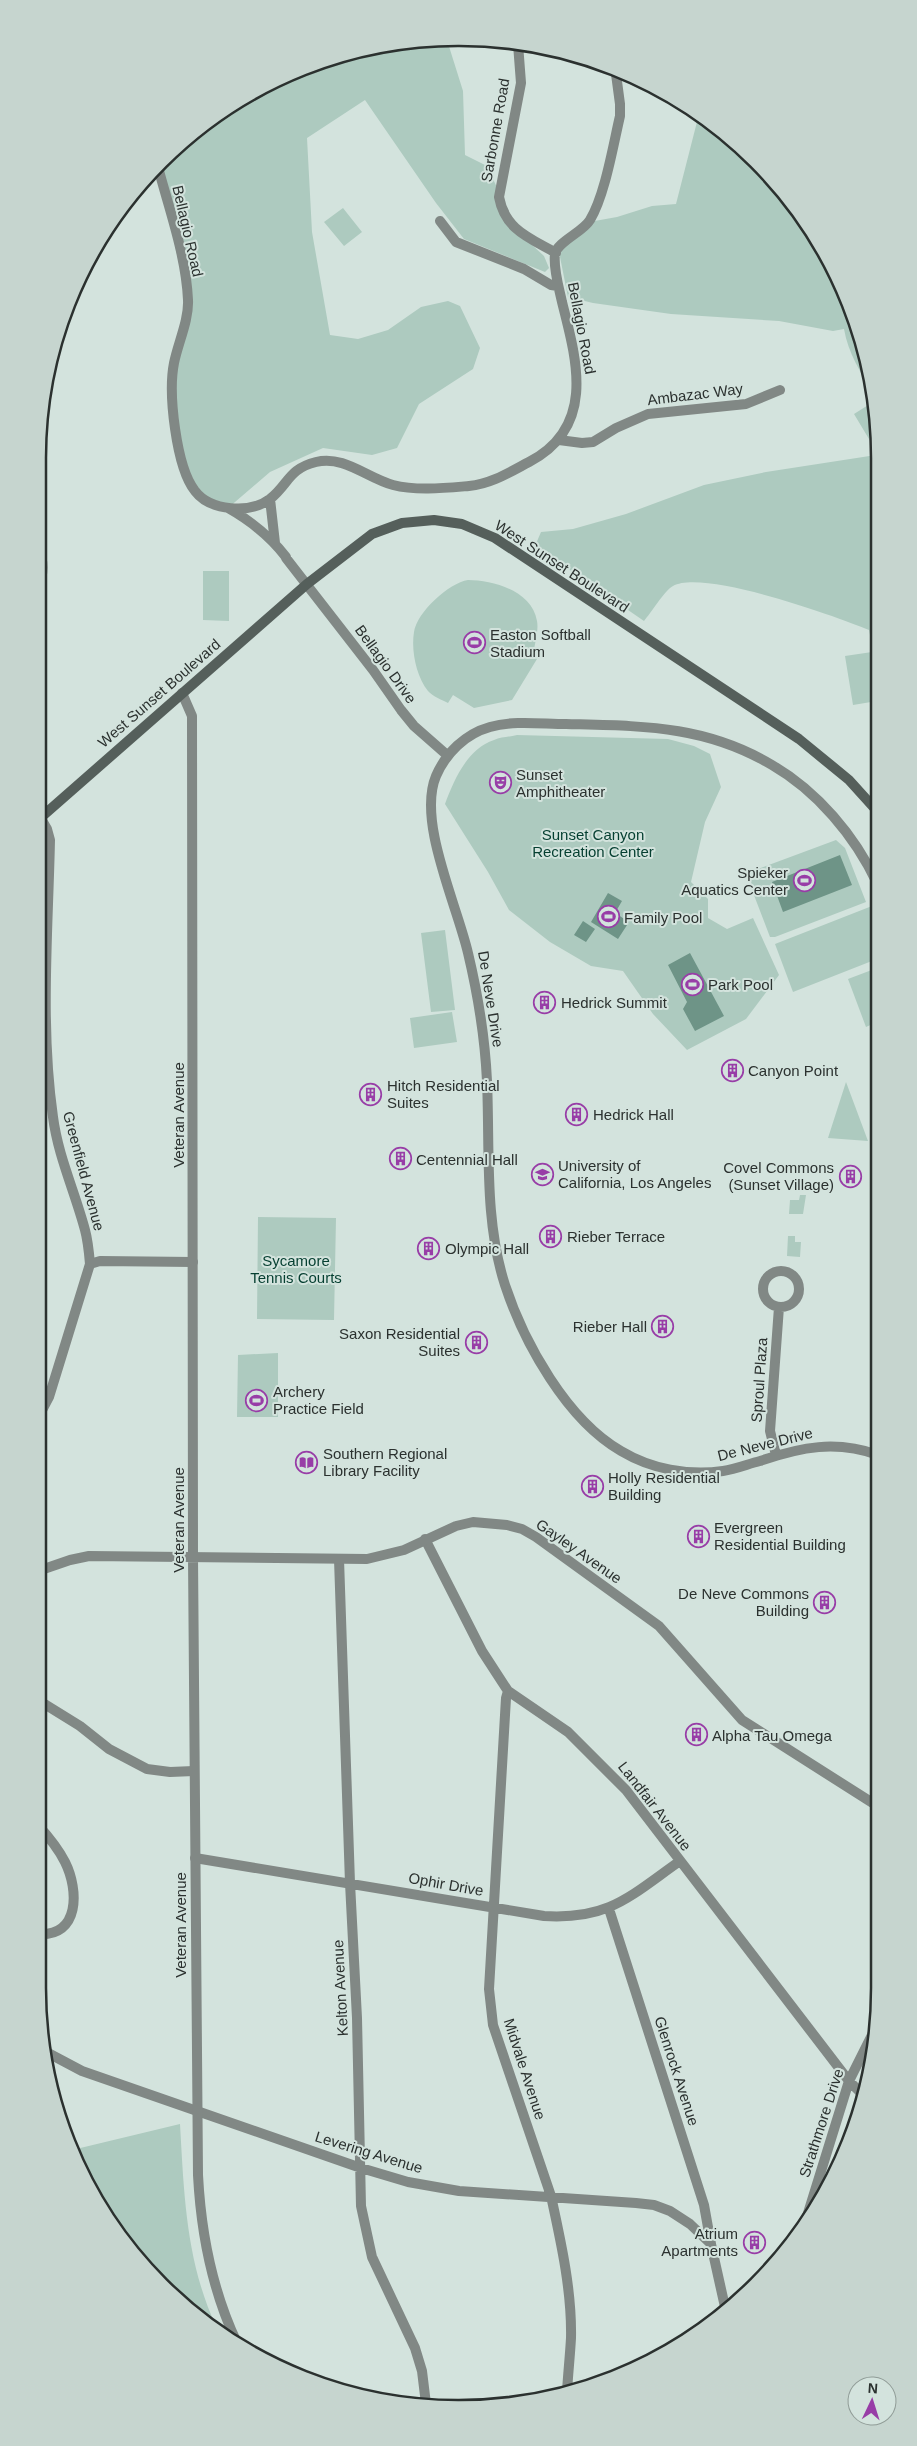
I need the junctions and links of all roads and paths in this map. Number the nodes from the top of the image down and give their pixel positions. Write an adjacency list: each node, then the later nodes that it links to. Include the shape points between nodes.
1 (519, 51): 5 (street, Sarbonne Road, via 521,83 499,197 513,228)
2 (617, 78): 5 (street, via 620,116 597,208 586,227 558,247)
3 (160, 175): 10 (street, Bellagio Road, via 180,251 188,298 171,387 186,476 199,495)
4 (440, 221): 6 (street, via 456,242 524,269 551,286)
5 (556, 253): 6 (street, Bellagio Road)
6 (558, 286): 8 (street, Bellagio Road, via 574,352 577,384 571,416)
7 (780, 390): 8 (street, Ambazac Way, via 746,404 648,414 593,442)
8 (559, 440): 9 (street, Bellagio Road, via 542,454 487,483 428,488 396,486 343,463 323,461 295,471)
9 (270, 499): 10 (street, Bellagio Road); 11 (street)
10 (228, 508): 11 (street, Bellagio Drive)
11 (275, 543): 12 (street, Bellagio Drive)
12 (307, 584): 13 (main road, West Sunset Boulevard); 14 (street, Bellagio Drive, via 400,710); 15 (main road, West Sunset Boulevard, via 362,541 385,528 417,520 434,520 478,530 495,538 798,739 849,780)
13 (182, 694): 16 (main road, West Sunset Boulevard); 19 (street, Veteran Avenue, via 192,716)
14 (447, 756): 18 (street, De Neve Drive, via 472,734 509,723 662,728 720,740 776,767 812,796 847,833); 24 (street, De Neve Drive, via 432,789 430,814 467,947 479,1014 486,1076 494,1240 504,1283 530,1343 552,1379 586,1423 606,1442 637,1460 684,1472 707,1472 733,1469)
15 (871, 804)
16 (46, 812)
17 (46, 828): 20 (street, Greenfield Avenue, via 50,840 47,991 53,1118 85,1231)
18 (871, 873)
19 (193, 1262): 20 (street, via 100,1261); 26 (street, Veteran Avenue)
20 (90, 1264): 22 (street)
21 (779, 1307): 24 (street, Sproul Plaza, via 770,1431)
22 (46, 1404)
23 (871, 1452): 24 (street, De Neve Drive, via 826,1445)
24 (776, 1455)
25 (425, 1540): 27 (street, Gayley Avenue, via 388,1556); 29 (street, Landfair Avenue, via 482,1651); 32 (street, Gayley Avenue, via 474,1522 508,1525 536,1537 659,1626 742,1720)
26 (193, 1557): 27 (street, Gayley Avenue); 28 (street, Gayley Avenue, via 89,1556); 31 (street, Veteran Avenue)
27 (339, 1559): 36 (street, Kelton Avenue)
28 (46, 1568)
29 (508, 1691): 35 (street, Landfair Avenue, via 568,1732 602,1763); 37 (street, Midvale Avenue)
30 (46, 1705): 31 (street, via 109,1749 147,1769)
31 (194, 1772): 34 (street, Veteran Avenue)
32 (871, 1802)
33 (46, 1834): 39 (street, via 66,1863 74,1899 73,1910 63,1928)
34 (195, 1858): 36 (street, Ophir Drive); 44 (street, Veteran Avenue)
35 (680, 1861): 38 (street, Ophir Drive); 42 (street, Landfair Avenue)
36 (350, 1883): 37 (street, Ophir Drive); 45 (street, Kelton Avenue)
37 (492, 1908): 38 (street, Ophir Drive, via 563,1917); 46 (street, Midvale Avenue, via 489,1988 493,2026)
38 (609, 1909): 48 (street, Glenrock Avenue, via 704,2206)
39 (46, 1934)
40 (866, 2047): 42 (street, Strathmore Drive)
41 (52, 2055): 44 (street, Levering Avenue, via 82,2071)
42 (849, 2081): 43 (street, Landfair Avenue); 47 (street, Strathmore Drive)
43 (858, 2090)
44 (197, 2111): 45 (street, Levering Avenue); 50 (street, Veteran Avenue, via 202,2228 208,2260)
45 (361, 2168): 46 (street, Levering Avenue, via 408,2182 459,2191); 52 (street, Kelton Avenue, via 361,2206 372,2257 415,2348)
46 (551, 2196): 48 (street, Levering Avenue, via 654,2205 690,2224); 51 (street, Midvale Avenue, via 567,2277 571,2338)
47 (812, 2200)
48 (711, 2244): 49 (street)
49 (724, 2302)
50 (233, 2332)
51 (568, 2385)
52 (425, 2398)

